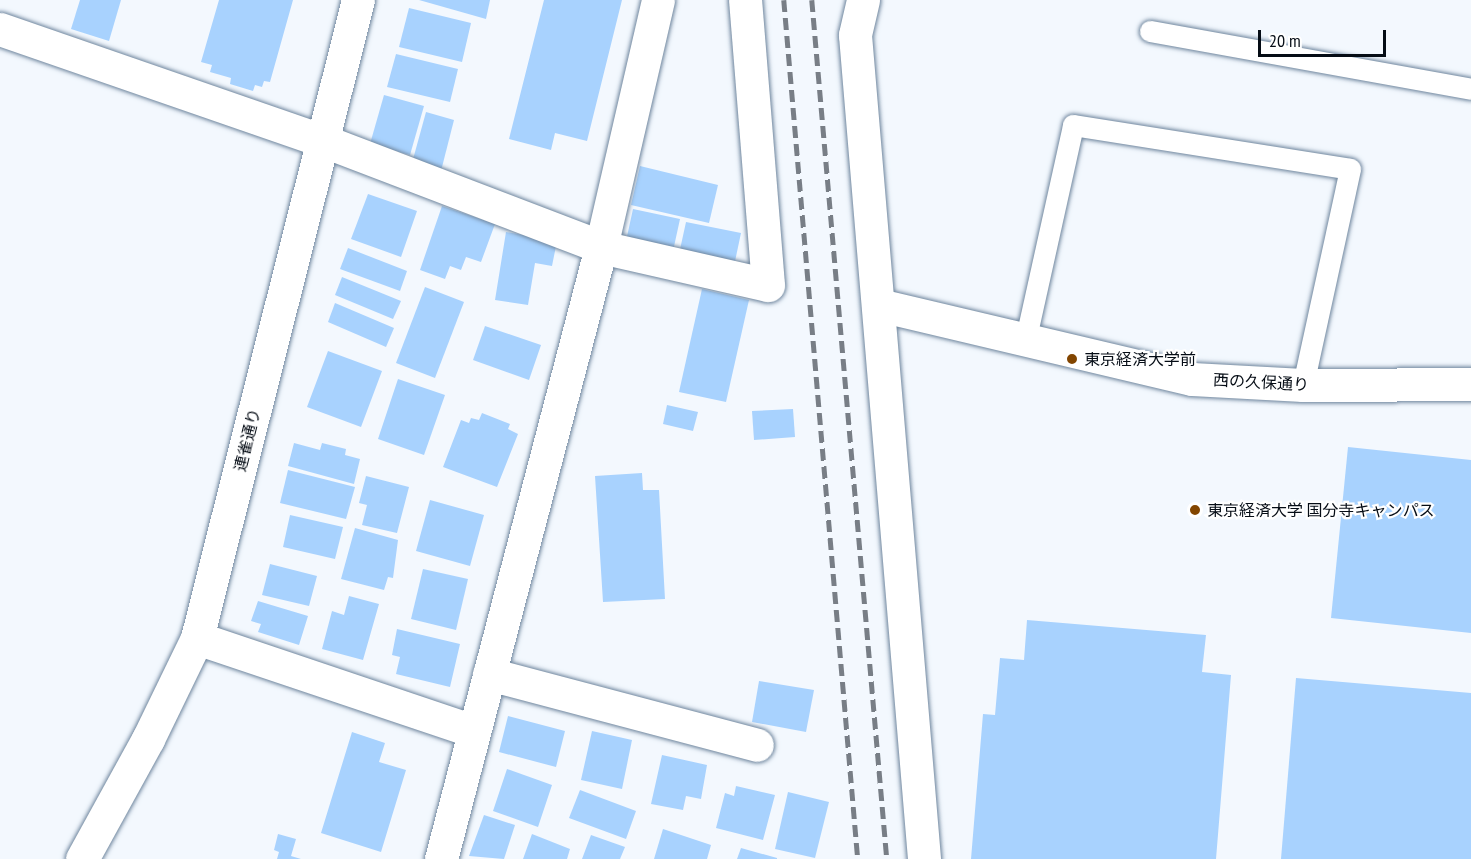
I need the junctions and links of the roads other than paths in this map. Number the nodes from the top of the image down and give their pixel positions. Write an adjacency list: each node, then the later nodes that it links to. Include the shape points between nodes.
1 (358, 0): 8 (street, 連雀通り)
2 (658, 0): 9 (street)
3 (745, 0): 9 (street, via 768,285)
4 (863, 0): 10 (street, via 855,35)
5 (0, 28): 8 (street)
6 (1150, 31): 7 (lane)
7 (1471, 89)
8 (324, 141): 9 (street); 14 (street, 連雀通り)
9 (601, 247): 15 (street)
10 (879, 305): 11 (street, 西の久保通り); 20 (street)
11 (1025, 342): 13 (street, 西の久保通り, via 1192,379); 13 (lane, via 1073,125 1350,169)
12 (1471, 384): 13 (street, 西の久保通り)
13 (1304, 385)
14 (197, 638): 16 (street); 18 (street, 連雀通り, via 163,710)
15 (489, 674): 16 (street); 17 (street)
16 (474, 731): 19 (street)
17 (757, 745)
18 (82, 859)
19 (441, 859)
20 (924, 859)

